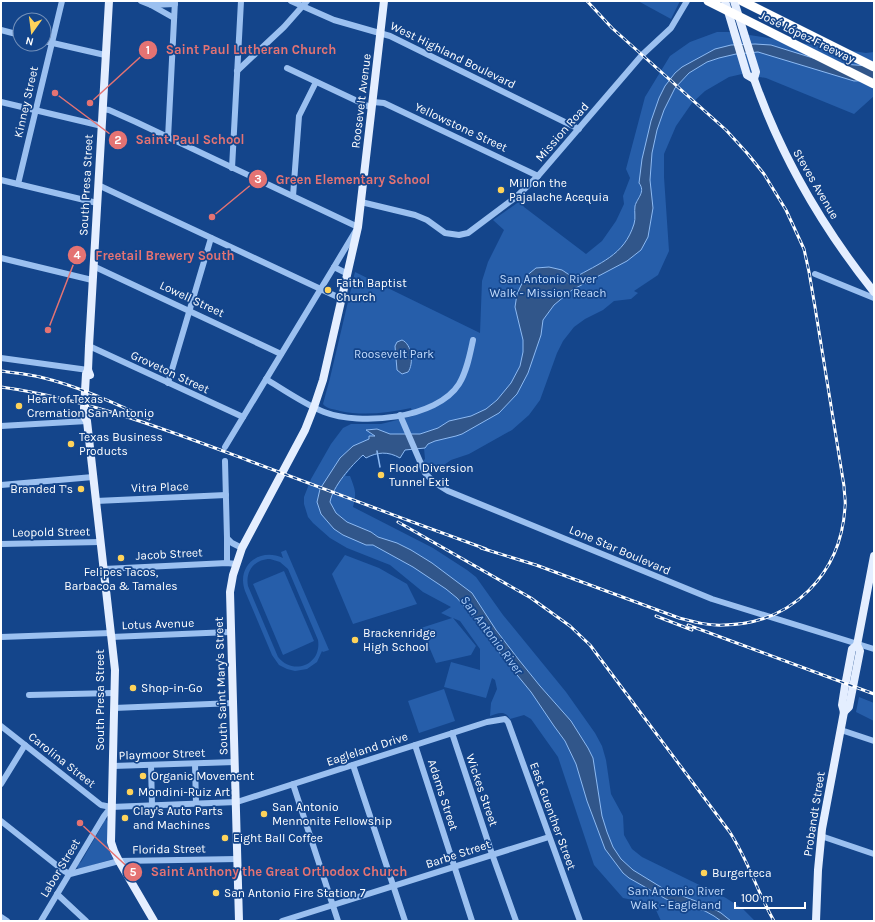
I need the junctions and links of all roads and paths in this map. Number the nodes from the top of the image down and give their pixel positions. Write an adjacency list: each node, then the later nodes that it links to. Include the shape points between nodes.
1 (62, 1): 20 (street, Kinney Street)
2 (109, 1): 22 (main road, South Presa Street)
3 (141, 1): 14 (street)
4 (241, 1): 25 (street)
5 (291, 1): 15 (street, West Highland Boulevard)
6 (307, 1): 15 (street)
7 (384, 1): 19 (main road, Roosevelt Avenue)
8 (687, 1): 34 (street, Mission Road, via 671,28 642,55)
9 (708, 1): 28 (highway, José López Freeway)
10 (725, 1): 26 (main road, Steves Avenue, via 747,75)
11 (734, 1): 26 (main road, Steves Avenue, via 756,72)
12 (742, 1): 23 (highway, José López Freeway)
13 (175, 2): 14 (street); 16 (street)
14 (151, 5): 16 (street)
15 (303, 6): 19 (street, West Highland Boulevard, via 334,20); 25 (street)
16 (174, 18): 35 (street)
17 (1, 30): 18 (street)
18 (12, 33)
19 (380, 33): 30 (main road, Roosevelt Avenue); 34 (street, West Highland Boulevard)
20 (52, 42): 22 (street)
21 (50, 52): 32 (street, Kinney Street)
22 (105, 55): 31 (main road, South Presa Street)
23 (874, 67)
24 (287, 68): 27 (street, Yellowstone Street)
25 (237, 71): 36 (street)
26 (754, 79): 53 (main road, Steves Avenue, via 772,126 808,196 831,234)
27 (316, 82): 30 (street, Yellowstone Street); 41 (street, via 299,116)
28 (874, 84)
29 (1, 102): 32 (street)
30 (372, 105): 37 (street, Yellowstone Street, via 384,103); 42 (main road, Roosevelt Avenue)
31 (102, 109): 33 (main road, South Presa Street); 35 (street)
32 (36, 110): 33 (street); 39 (street, Kinney Street)
33 (102, 126): 40 (main road, South Presa Street)
34 (579, 129): 37 (street, Mission Road)
35 (168, 138): 36 (street)
36 (232, 168): 41 (street)
37 (538, 176): 42 (street, Mission Road, via 516,197 468,233 459,235 445,233 415,215)
38 (1, 180): 39 (street)
39 (18, 184): 43 (street)
40 (98, 185): 43 (main road, South Presa Street); 45 (street)
41 (293, 196): 44 (street)
42 (361, 202): 44 (main road, Roosevelt Avenue)
43 (97, 203): 47 (main road, South Presa Street)
44 (358, 227): 48 (street, Roosevelt Avenue); 49 (main road, Roosevelt Avenue)
45 (211, 238): 52 (street); 56 (street)
46 (1, 258): 51 (street)
47 (93, 266): 51 (main road, South Presa Street); 56 (street, Lowell Street)
48 (334, 267): 49 (street); 52 (street, Roosevelt Avenue)
49 (348, 274): 55 (main road, Roosevelt Avenue)
50 (815, 274): 54 (street)
51 (92, 280): 58 (main road, South Presa Street)
52 (321, 289): 55 (street); 59 (street, Roosevelt Avenue)
53 (874, 292)
54 (874, 298)
55 (342, 299): 64 (main road, Roosevelt Avenue)
56 (190, 310): 59 (street, Lowell Street); 63 (street)
57 (474, 340): 65 (street, via 463,376 456,389 437,404)
58 (89, 346): 61 (main road, South Presa Street); 63 (street, Groveton Street)
59 (282, 354): 62 (street, Roosevelt Avenue)
60 (1, 358): 61 (street)
61 (88, 370): 67 (main road, South Presa Street, via 84,408)
62 (266, 379): 64 (street); 66 (street, Roosevelt Avenue)
63 (168, 383): 66 (street, Groveton Street)
64 (314, 407): 65 (street, via 325,413 356,419); 78 (main road, South Saint Mary's Street, via 300,440)
65 (400, 415): 86 (street, Lone Star Boulevard, via 423,470 429,479 448,491 706,597)
66 (242, 417): 69 (street, Roosevelt Avenue)
67 (87, 421): 68 (street); 71 (main road, South Presa Street)
68 (1, 426)
69 (225, 447)
70 (225, 461): 73 (street)
71 (93, 477): 72 (street); 74 (main road, South Presa Street)
72 (1, 485)
73 (226, 495): 74 (street, Vitra Place); 75 (street)
74 (96, 501): 76 (main road, South Presa Street)
75 (227, 538): 78 (street); 80 (street)
76 (101, 542): 77 (street, Leopold Street); 82 (main road, South Presa Street)
77 (1, 544)
78 (242, 548): 81 (main road, South Saint Mary's Street)
79 (874, 561): 86 (main road, Probandt Street)
80 (227, 563): 81 (street, Jacob Street); 82 (street, Jacob Street)
81 (236, 564): 83 (main road, South Saint Mary's Street, via 230,592)
82 (104, 569): 84 (main road, South Presa Street)
83 (230, 632): 84 (street, Lotus Avenue); 90 (main road, South Saint Mary's Street)
84 (111, 635): 85 (street, Lotus Avenue); 88 (main road, South Presa Street, via 115,670)
85 (1, 637)
86 (857, 645): 87 (street, Lone Star Boulevard); 94 (main road, Probandt Street, via 860,652 849,707 844,712)
87 (874, 649)
88 (114, 693): 89 (street); 91 (main road, South Presa Street)
89 (29, 696)
90 (234, 703): 91 (street); 99 (main road, South Saint Mary's Street)
91 (114, 708): 103 (main road, South Presa Street)
92 (505, 719): 95 (street, Eagleland Drive); 112 (street, East Guenther Street)
93 (1, 726): 97 (street, Carolina Street)
94 (841, 730): 96 (street); 111 (main road, Probandt Street)
95 (452, 733): 98 (street, Eagleland Drive); 113 (street, Wickes Street)
96 (874, 740)
97 (25, 745): 104 (street); 109 (street, Carolina Street, via 101,805)
98 (415, 745): 102 (street, Eagleland Drive); 117 (street, Adams Street)
99 (236, 762): 100 (street, Playmoor Street); 106 (main road, South Saint Mary's Street)
100 (195, 764): 101 (street, Playmoor Street); 107 (street)
101 (151, 765): 103 (street, Playmoor Street); 108 (street)
102 (353, 765): 105 (street, Eagleland Drive); 119 (street)
103 (113, 766): 109 (main road, South Presa Street)
104 (1, 784)
105 (293, 784): 106 (street, Eagleland Drive); 121 (street)
106 (237, 802): 107 (street, Eagleland Drive); 115 (main road, South Saint Mary's Street)
107 (196, 804): 108 (street, Eagleland Drive)
108 (152, 805): 109 (street, Eagleland Drive)
109 (111, 807): 116 (main road, South Presa Street, via 111,842); 118 (street, Labor Street)
110 (1, 821): 118 (street)
111 (821, 836): 114 (street); 134 (main road, Probandt Street)
112 (550, 837): 113 (street, Barbe Street); 133 (street, East Guenther Street)
113 (492, 854): 117 (street, Barbe Street); 132 (street, Wickes Street)
114 (874, 854)
115 (238, 859): 116 (street, Florida Street); 127 (main road, South Saint Mary's Street)
116 (119, 861): 118 (street, Florida Street); 126 (main road, South Presa Street)
117 (454, 866): 119 (street, Barbe Street); 131 (street, Adams Street)
118 (70, 874): 120 (street, Labor Street)
119 (394, 886): 121 (street, Barbe Street); 130 (street)
120 (57, 894): 124 (street, Labor Street); 125 (street)
121 (333, 906): 128 (street, Barbe Street); 129 (street)
122 (1, 917): 123 (street)
123 (7, 921)
124 (41, 921)
125 (86, 921)
126 (154, 921)
127 (239, 921)
128 (282, 921)
129 (338, 921)
130 (405, 921)
131 (472, 921)
132 (516, 921)
133 (580, 921)
134 (816, 921)

